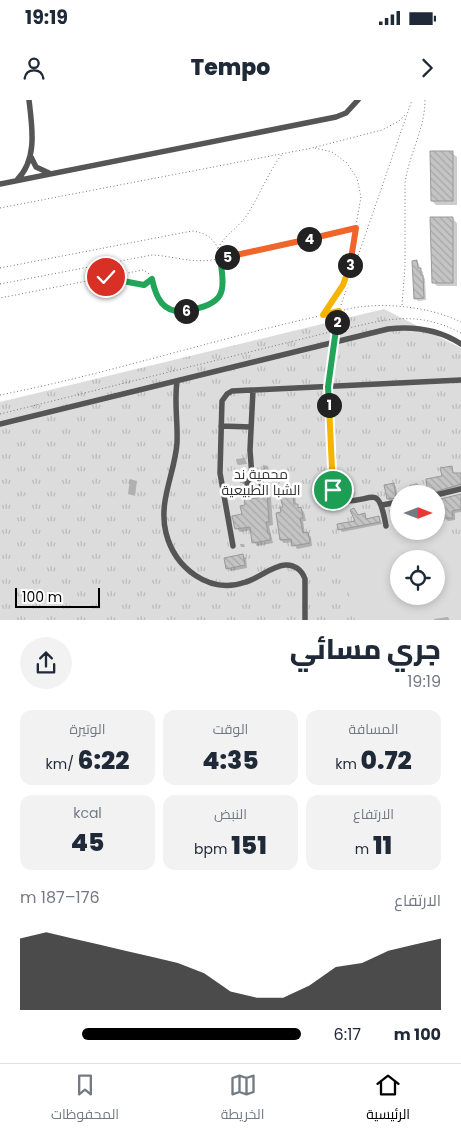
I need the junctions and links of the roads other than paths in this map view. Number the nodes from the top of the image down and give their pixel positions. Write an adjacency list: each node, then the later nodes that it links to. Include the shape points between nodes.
1 (29, 100): 3 (lane)
2 (358, 100): 4 (lane, via 346,113 336,117)
3 (31, 158): 4 (lane, via 40,170); 5 (lane)
4 (50, 173): 5 (lane)
5 (17, 180): 6 (lane)
6 (0, 184)
7 (339, 311): 8 (lane)
8 (333, 342): 9 (lane, via 402,327 431,330); 11 (lane); 13 (lane)
9 (461, 344)
10 (461, 380): 13 (lane)
11 (177, 382): 12 (lane); 15 (lane)
12 (168, 384): 15 (lane); 16 (lane)
13 (328, 387): 14 (lane); 27 (lane, via 333,494 341,501 373,497)
14 (253, 390): 17 (lane, via 232,391 225,396); 18 (lane)
15 (176, 395): 30 (lane, via 176,449 164,510 165,531 173,552 194,576 224,585 246,582 285,564 295,567 305,579)
16 (0, 424)
17 (221, 426): 18 (lane); 29 (lane, via 220,473)
18 (251, 427): 19 (lane)
19 (252, 477): 22 (lane, via 260,480); 25 (lane, via 247,482)
20 (450, 483): 23 (lane)
21 (461, 490): 23 (lane)
22 (263, 491)
23 (452, 492): 24 (lane)
24 (445, 493)
25 (248, 494)
26 (390, 504): 27 (lane)
27 (382, 505): 28 (lane)
28 (386, 526)
29 (233, 546)
30 (305, 620)

